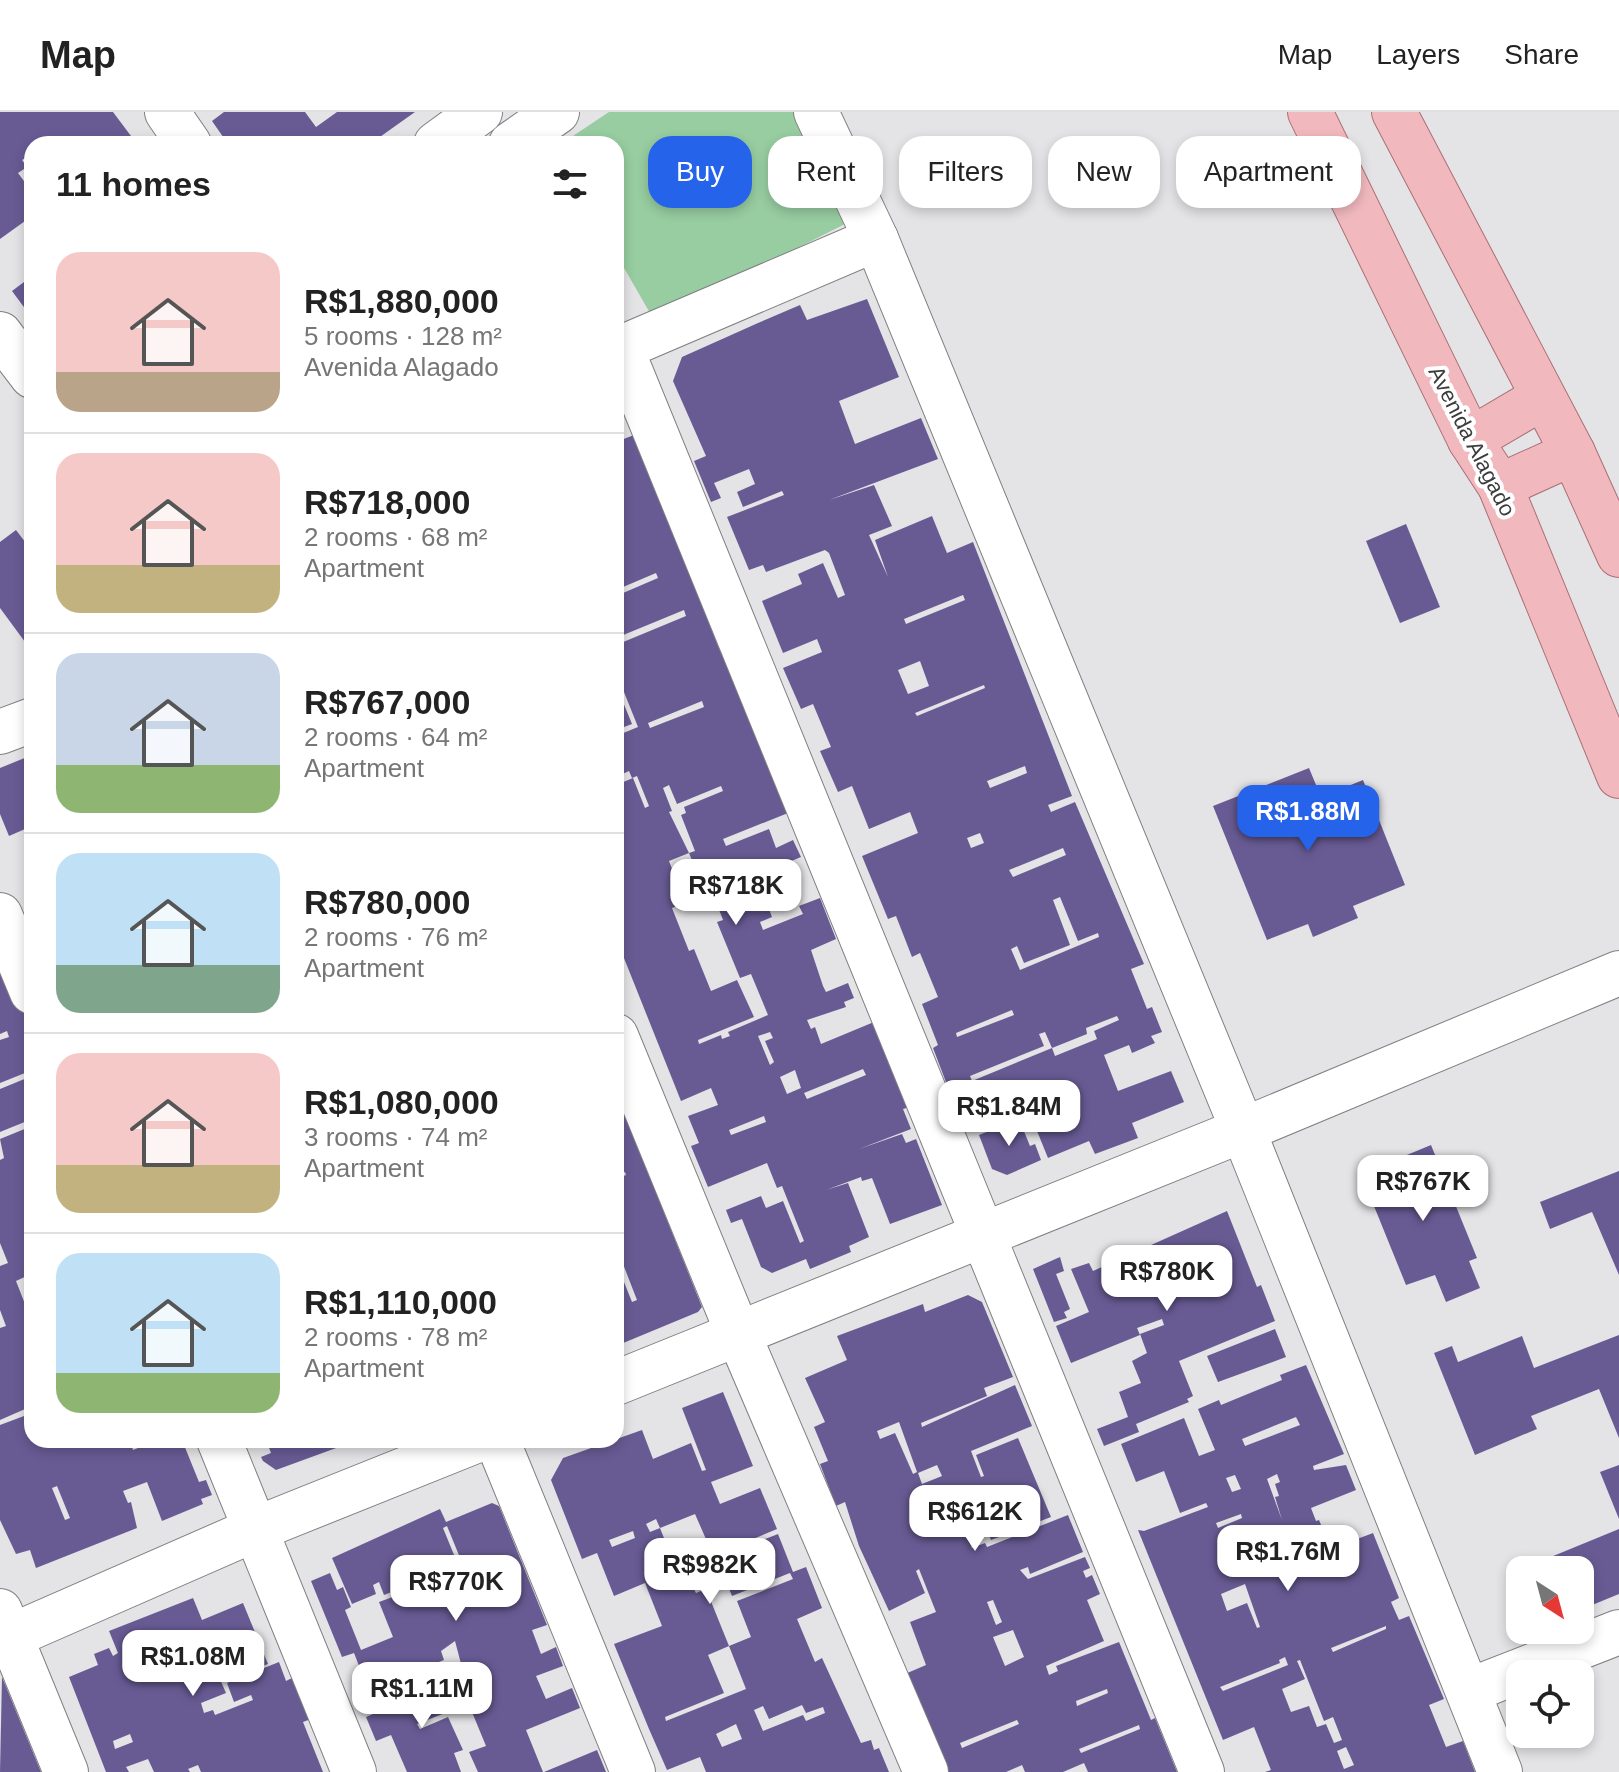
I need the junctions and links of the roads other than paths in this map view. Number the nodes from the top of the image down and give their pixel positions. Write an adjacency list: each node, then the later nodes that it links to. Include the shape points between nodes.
1 (167, 112): 7 (street)
2 (480, 112): 8 (street); 9 (street)
3 (557, 112): 10 (street)
4 (1310, 112): 15 (main road, Avenida Alagado)
5 (1394, 112): 14 (main road)
6 (819, 113): 11 (street)
7 (184, 136)
8 (447, 136)
9 (496, 136)
10 (522, 136)
11 (876, 239): 12 (street); 26 (street)
12 (624, 342)
13 (626, 393): 27 (street)
14 (1543, 397): 15 (main road); 16 (main road)
15 (1470, 440): 17 (main road, Avenida Alagado)
16 (1573, 453): 17 (main road); 18 (main road)
17 (1500, 486): 21 (main road, Avenida Alagado)
18 (1619, 555)
19 (24, 723): 20 (street)
20 (0, 732)
21 (1619, 776)
22 (0, 915): 23 (street)
23 (24, 973)
24 (1619, 973): 26 (street)
25 (624, 1056): 28 (street)
26 (1243, 1130): 27 (street); 36 (street)
27 (985, 1234): 28 (street); 41 (street)
28 (737, 1331): 29 (street); 40 (street)
29 (624, 1380)
30 (222, 1448): 33 (street)
31 (458, 1448): 33 (street)
32 (500, 1448): 39 (street)
33 (256, 1529): 34 (street); 38 (street)
34 (3, 1629): 37 (street)
35 (1619, 1632): 36 (street)
36 (1468, 1691): 42 (street)
37 (66, 1772)
38 (354, 1772)
39 (633, 1772)
40 (926, 1772)
41 (1202, 1772)
42 (1500, 1772)

